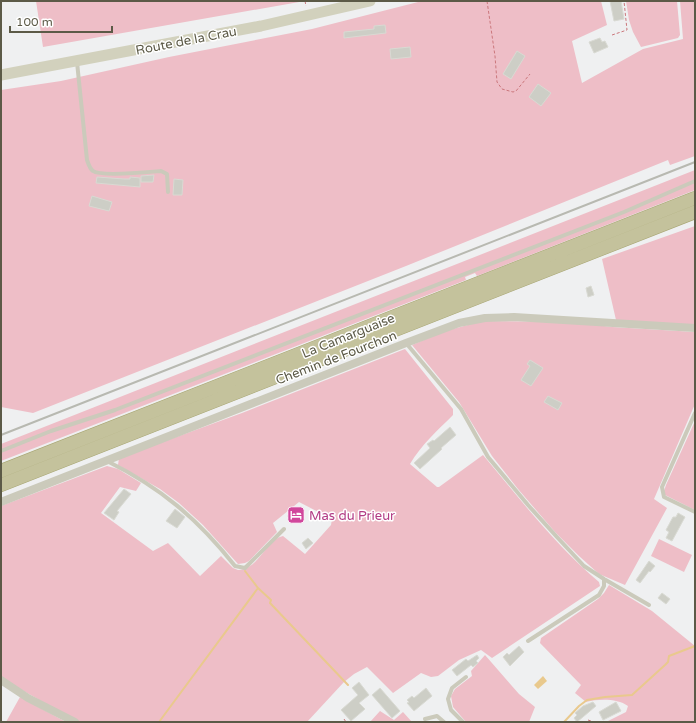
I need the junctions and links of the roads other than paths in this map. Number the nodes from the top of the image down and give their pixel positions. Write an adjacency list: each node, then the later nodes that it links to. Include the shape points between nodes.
1 (370, 1): 2 (main road, Route de la Crau, via 261,26)
2 (77, 61): 3 (main road, Route de la Crau); 5 (lane, via 87,160 92,170 97,173 161,171 167,174)
3 (1, 75)
4 (695, 181): 13 (lane, via 624,212 115,410)
5 (168, 192)
6 (695, 198): 15 (highway, La Camarguaise)
7 (695, 212): 9 (highway, La Camarguaise)
8 (695, 218): 9 (highway)
9 (589, 254): 16 (highway, La Camarguaise)
10 (695, 328): 11 (street, Chemin de Fourchon, via 562,319 486,318 458,323)
11 (406, 342): 14 (street, Chemin de Fourchon); 20 (lane, via 462,409 488,457 528,505 584,566)
12 (695, 413): 18 (lane, via 662,487 664,496)
13 (1, 451)
14 (106, 460): 17 (street, Chemin de Fourchon); 19 (lane, via 142,480 180,507 219,545 235,566 245,568)
15 (1, 471)
16 (1, 485)
17 (1, 502)
18 (695, 512)
19 (284, 529)
20 (604, 579): 21 (lane); 22 (lane, via 599,596)
21 (649, 605)
22 (528, 641)
23 (466, 677): 28 (lane, via 452,688 448,699 452,710)
24 (1, 680): 26 (street, via 28,698)
25 (425, 719): 27 (lane, via 437,716)
26 (75, 722)
27 (444, 722)
28 (463, 722)

